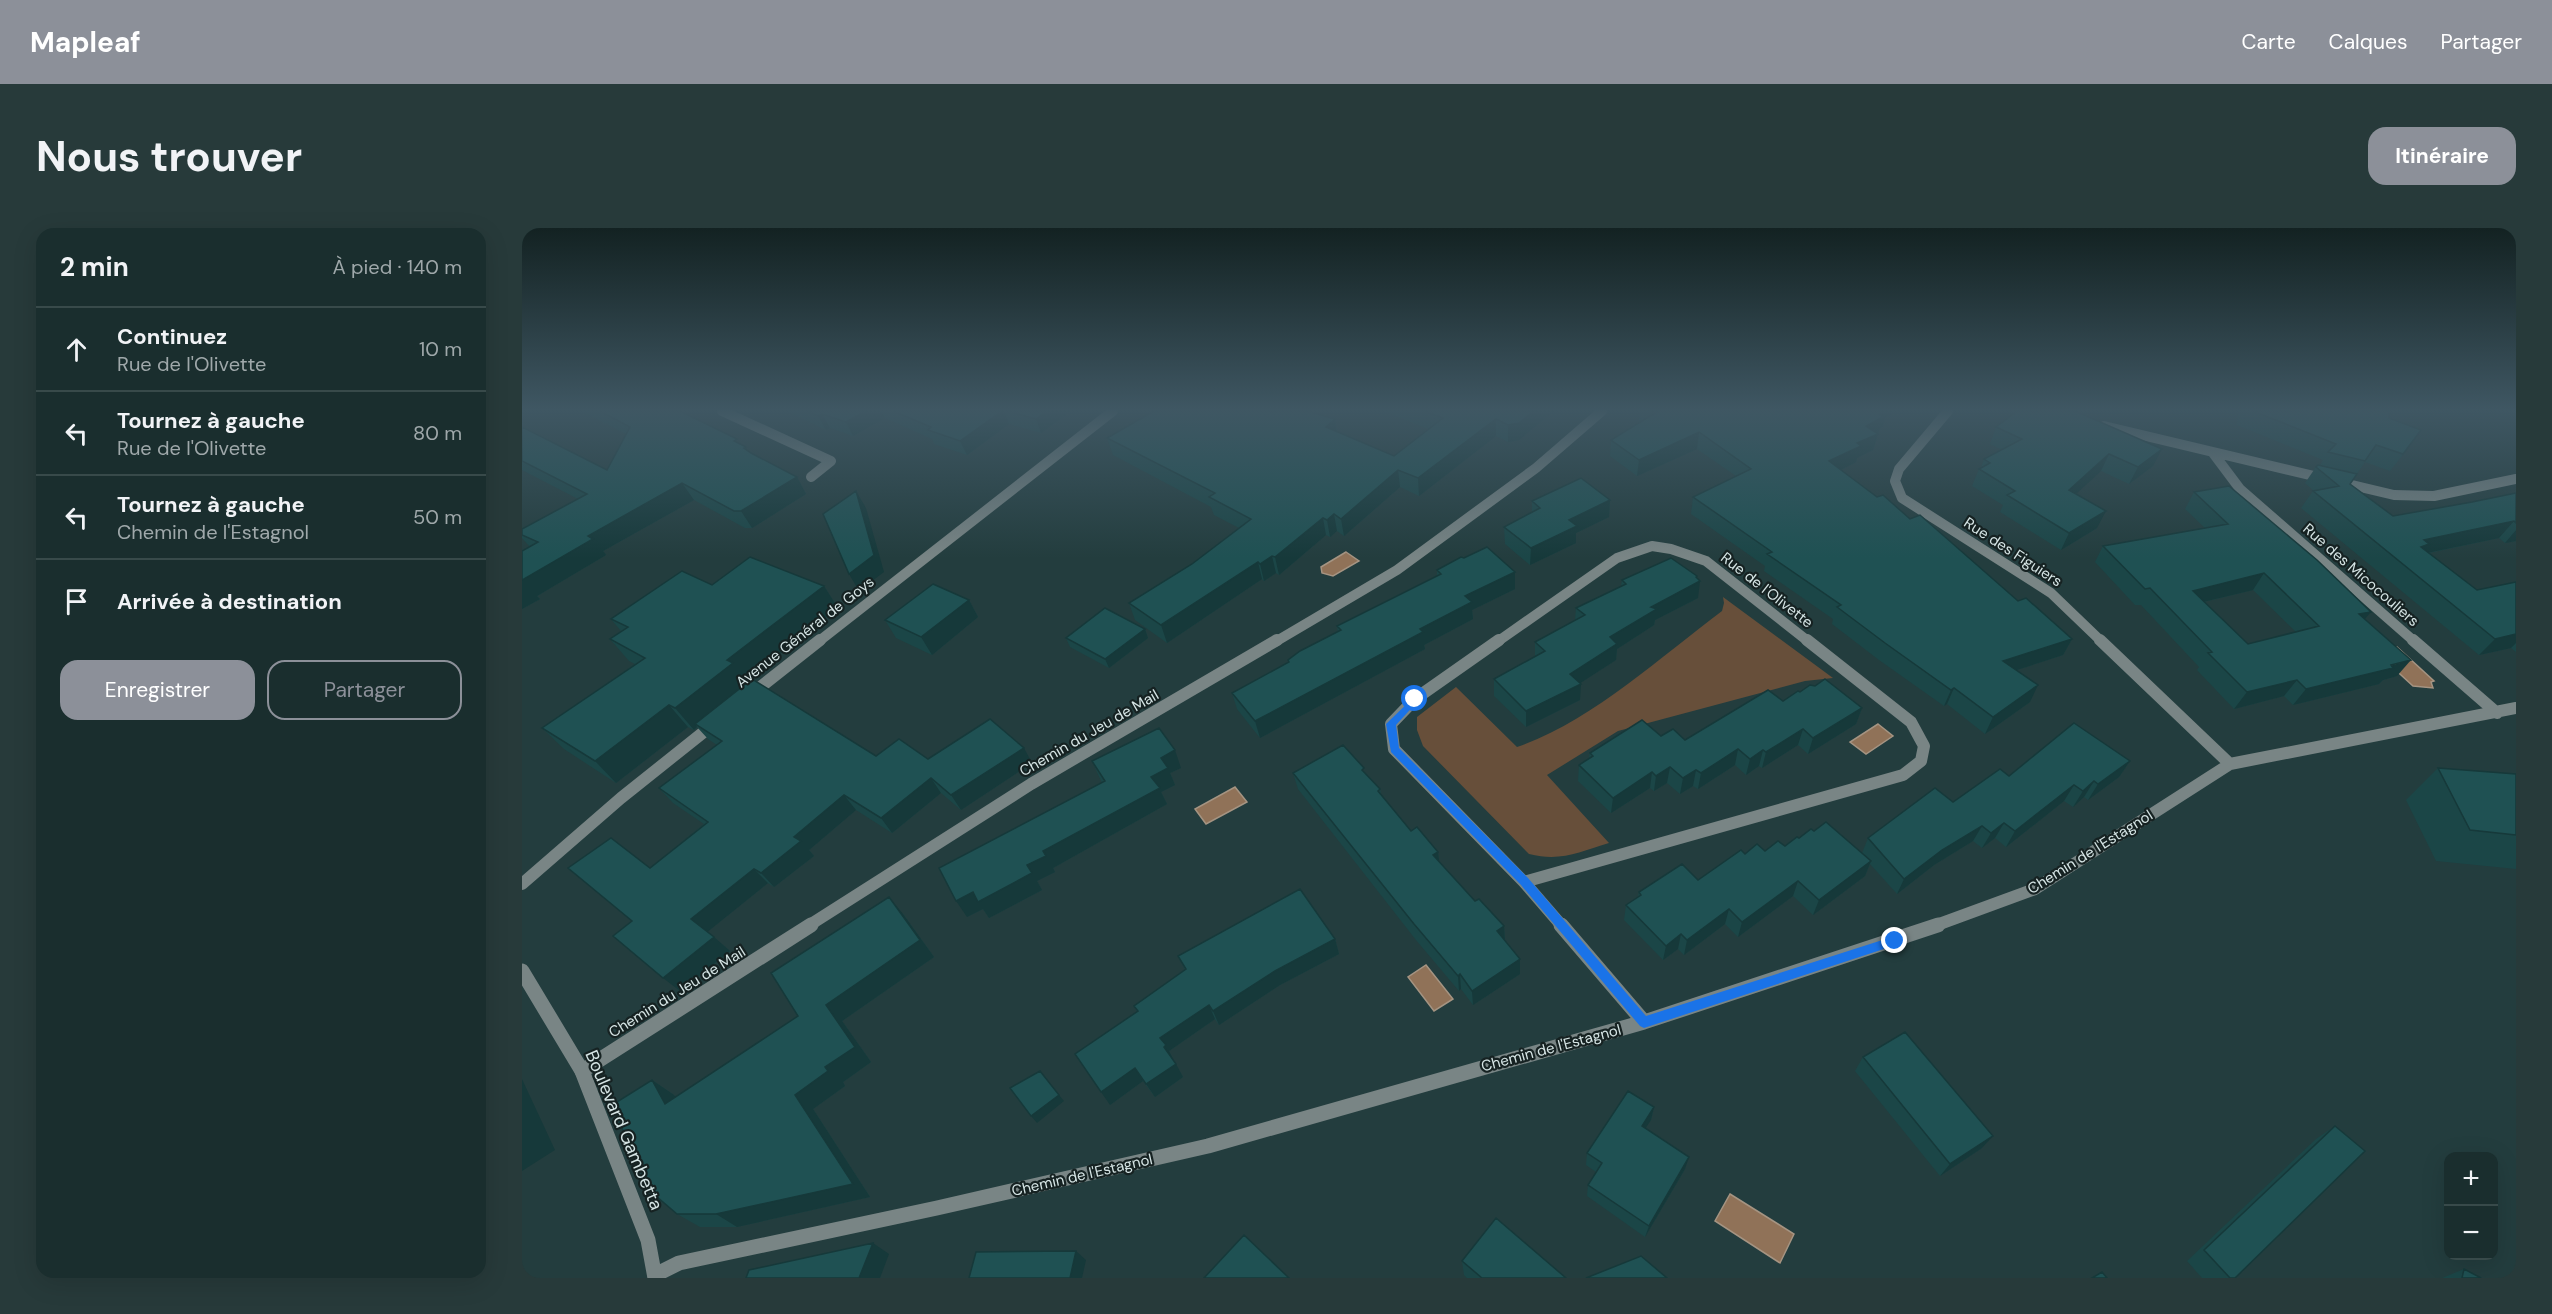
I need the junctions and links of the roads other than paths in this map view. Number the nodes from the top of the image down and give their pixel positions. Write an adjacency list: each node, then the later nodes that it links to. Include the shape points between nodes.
1 (829, 460): 7 (street)
2 (1050, 460): 9 (street, Avenue Général de Goys)
3 (1545, 460): 18 (street, Chemin du Jeu de Mail, via 1398,570 1031,784)
4 (1907, 460): 13 (street, Rue des Figuiers, via 1894,481 1902,498 2051,593)
5 (2218, 460): 11 (street, Rue des Micocouliers, via 2240,489)
6 (2243, 460): 8 (street, via 2394,495 2434,496)
7 (811, 477)
8 (2516, 479)
9 (742, 701)
10 (2516, 708): 11 (street, Chemin de l'Estagnol)
11 (2497, 713): 13 (street, Chemin de l'Estagnol)
12 (723, 716): 15 (street)
13 (2230, 764): 17 (street, Chemin de l'Estagnol, via 2035,889 1895,941)
14 (1524, 882): 14 (street, Rue de l'Olivette, via 1394,749 1391,724 1415,699 1617,558 1640,546 1666,546 1706,561 1911,722 1924,746 1921,761 1903,775); 17 (street, Rue de l'Olivette)
15 (522, 884)
16 (522, 972): 18 (street, Boulevard Gambetta)
17 (1644, 1022): 19 (street, Chemin de l'Estagnol, via 1208,1146 679,1263)
18 (582, 1071): 19 (street, Boulevard Gambetta, via 648,1240)
19 (655, 1276)

